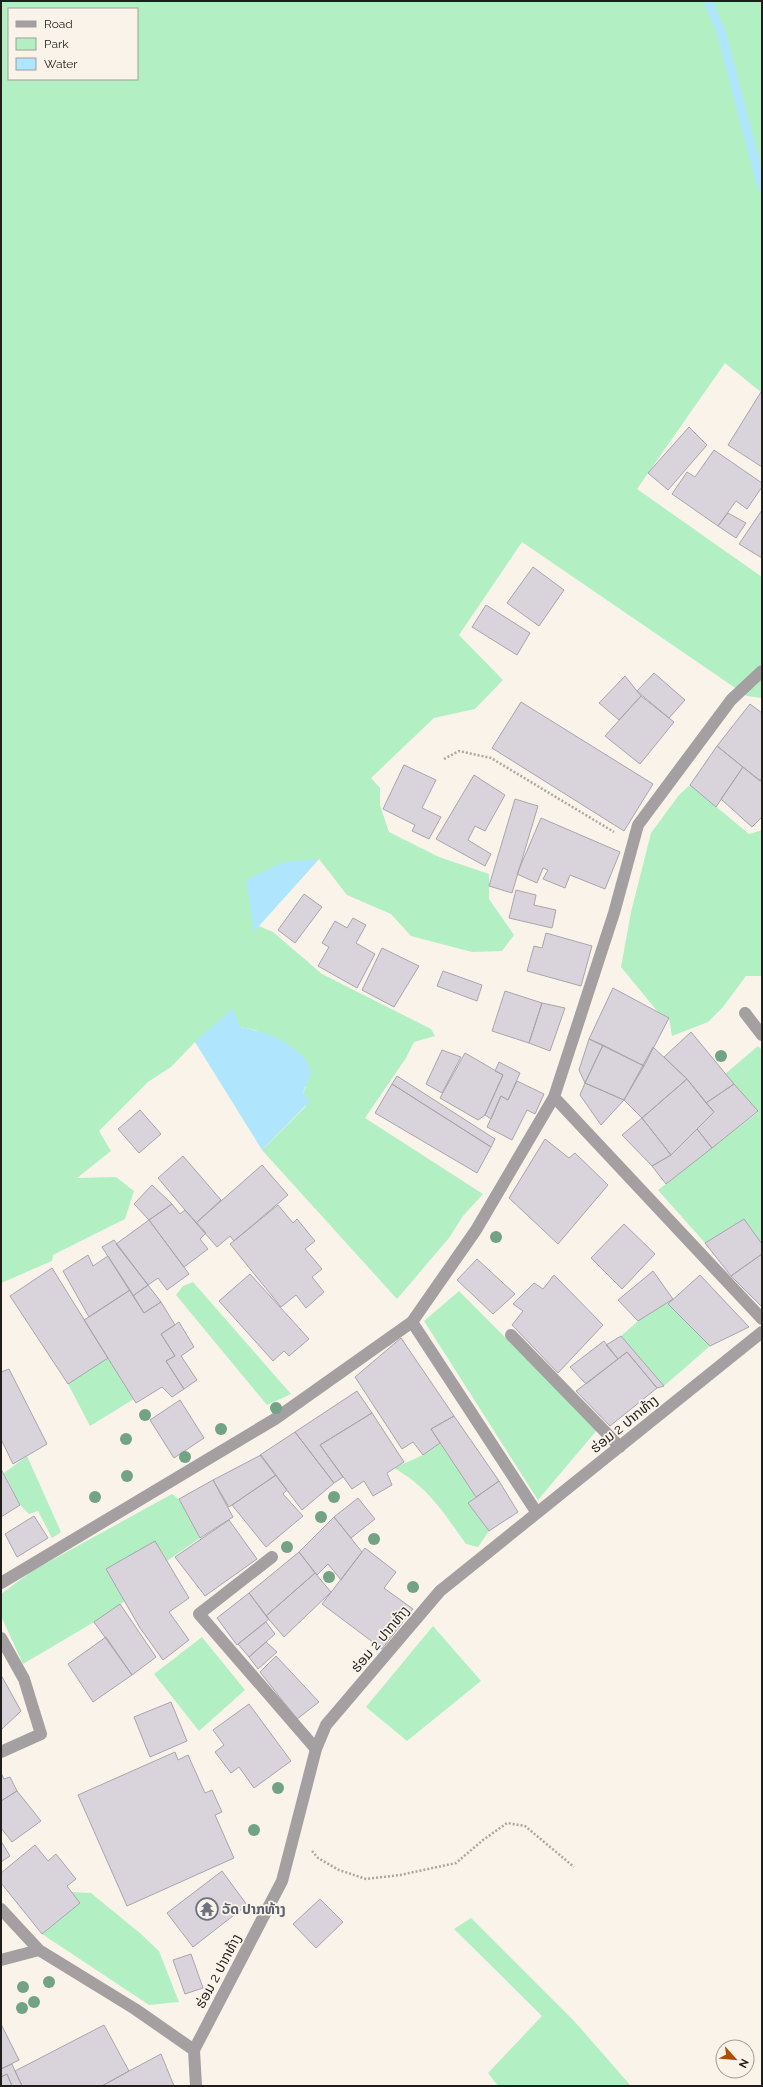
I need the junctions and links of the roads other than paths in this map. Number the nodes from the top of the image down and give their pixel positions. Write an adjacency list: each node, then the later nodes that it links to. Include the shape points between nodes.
1 (762, 671): 4 (street, via 731,700 638,825 614,913)
2 (745, 1013): 3 (street)
3 (762, 1035)
4 (554, 1097): 5 (street); 6 (street, via 476,1230)
5 (762, 1319)
6 (412, 1322): 10 (street); 12 (street, via 275,1419)
7 (762, 1332): 9 (street, ຮ່ອມ 2 ປາກທ້າງ)
8 (510, 1335): 9 (street)
9 (620, 1447): 10 (street, ຮ່ອມ 2 ປາກທ້າງ)
10 (537, 1513): 14 (street, ຮ່ອມ 2 ປາກທ້າງ, via 440,1591 326,1725)
11 (272, 1556): 14 (street, via 199,1614)
12 (1, 1583)
13 (1, 1638): 15 (street, via 24,1679 41,1734)
14 (316, 1749): 19 (street, ຮ່ອມ 2 ປາກທ້າງ, via 282,1881)
15 (1, 1752)
16 (1, 1909): 17 (street)
17 (39, 1950): 18 (street); 19 (street, via 135,2009)
18 (1, 1960)
19 (194, 2050): 20 (street)
20 (196, 2086)

